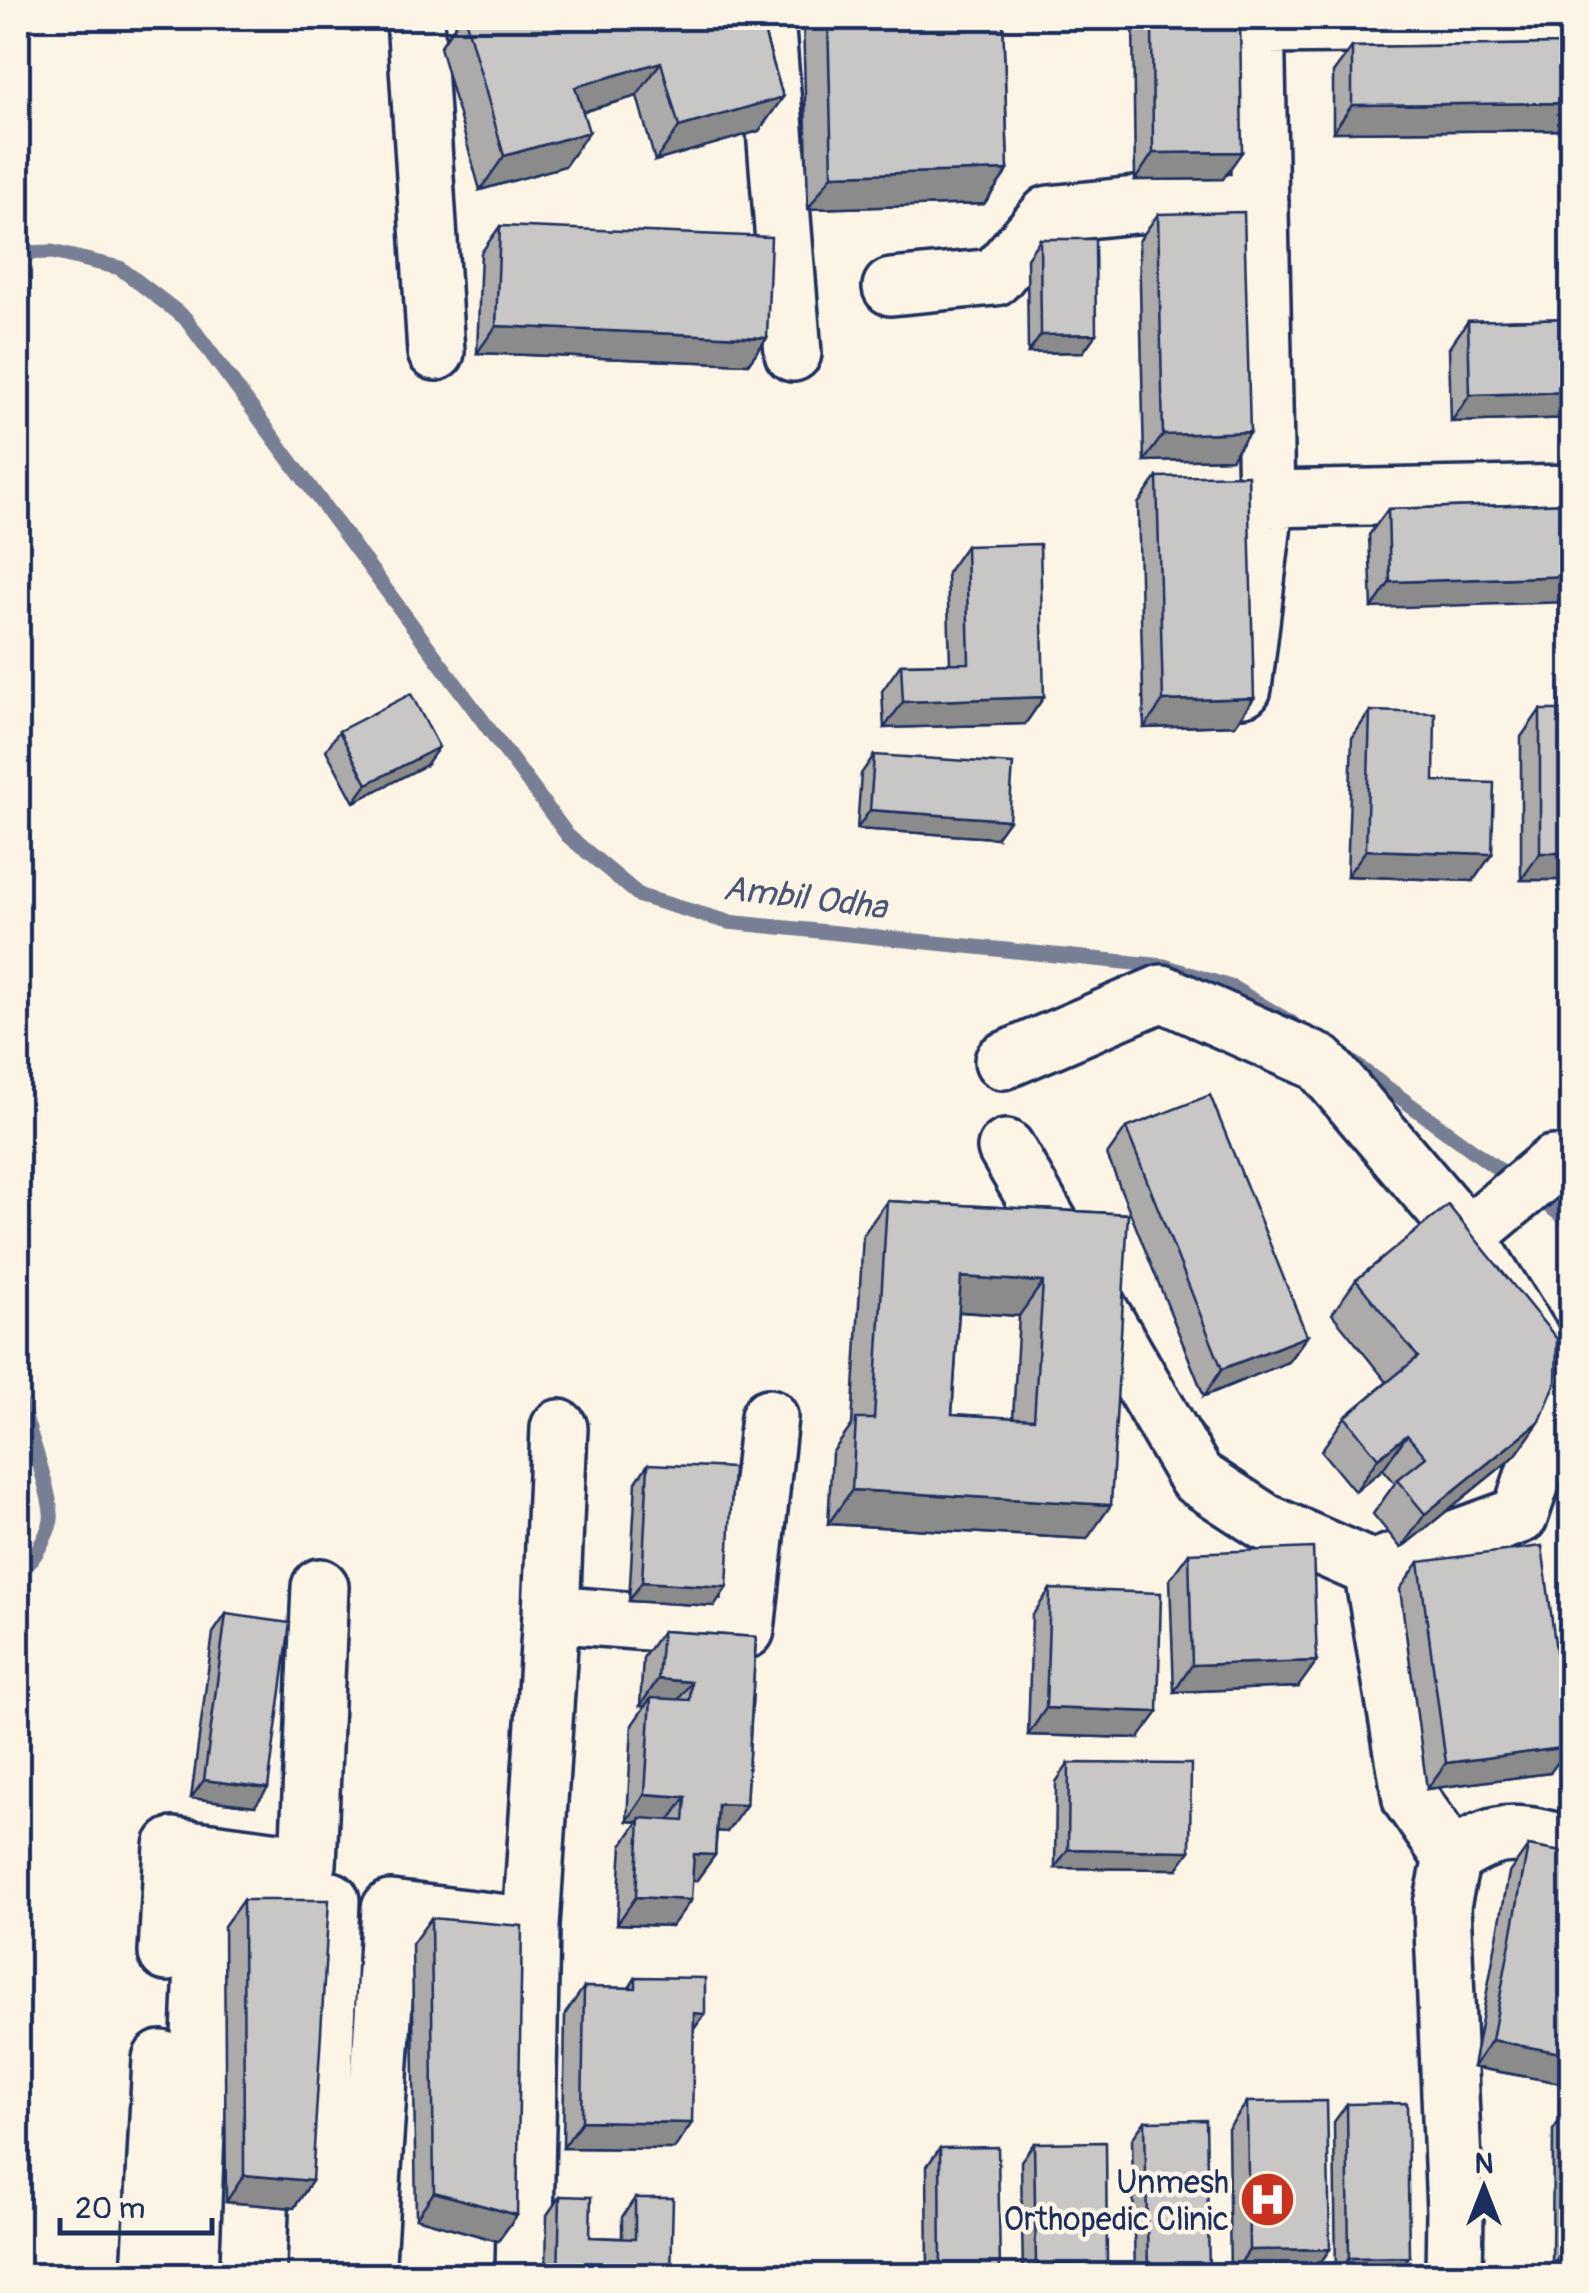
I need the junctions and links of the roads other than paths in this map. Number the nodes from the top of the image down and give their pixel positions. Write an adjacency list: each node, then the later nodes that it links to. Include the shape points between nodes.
1 (414, 18): 7 (street)
2 (766, 18): 8 (street)
3 (1256, 22): 4 (street); 5 (street)
4 (1572, 23)
5 (1260, 202): 6 (street, via 1049,214 995,278); 10 (street)
6 (891, 287)
7 (436, 352)
8 (793, 353)
9 (1572, 493): 10 (street)
10 (1266, 499): 11 (street)
11 (1243, 688)
12 (1003, 1061): 15 (street, via 1162,993 1320,1063)
13 (1006, 1148): 18 (street, via 1196,1477 1266,1522)
14 (1562, 1164): 15 (street)
15 (1486, 1221): 18 (street, via 1563,1389 1520,1516)
16 (770, 1417): 20 (street, via 746,1630)
17 (559, 1428): 20 (street)
18 (1372, 1569): 22 (street, via 1411,1799)
19 (320, 1587): 24 (street, via 308,1864 173,1846)
20 (551, 1614): 23 (street)
21 (1572, 1845): 22 (street, via 1515,1832 1482,1838)
22 (1452, 1858): 29 (street, via 1442,1905)
23 (531, 1926): 27 (street, via 390,1910); 28 (street)
24 (150, 2276)
25 (190, 2276): 26 (street, via 206,1893 331,1900)
26 (316, 2276)
27 (366, 2276)
28 (524, 2276)
29 (1454, 2276)

